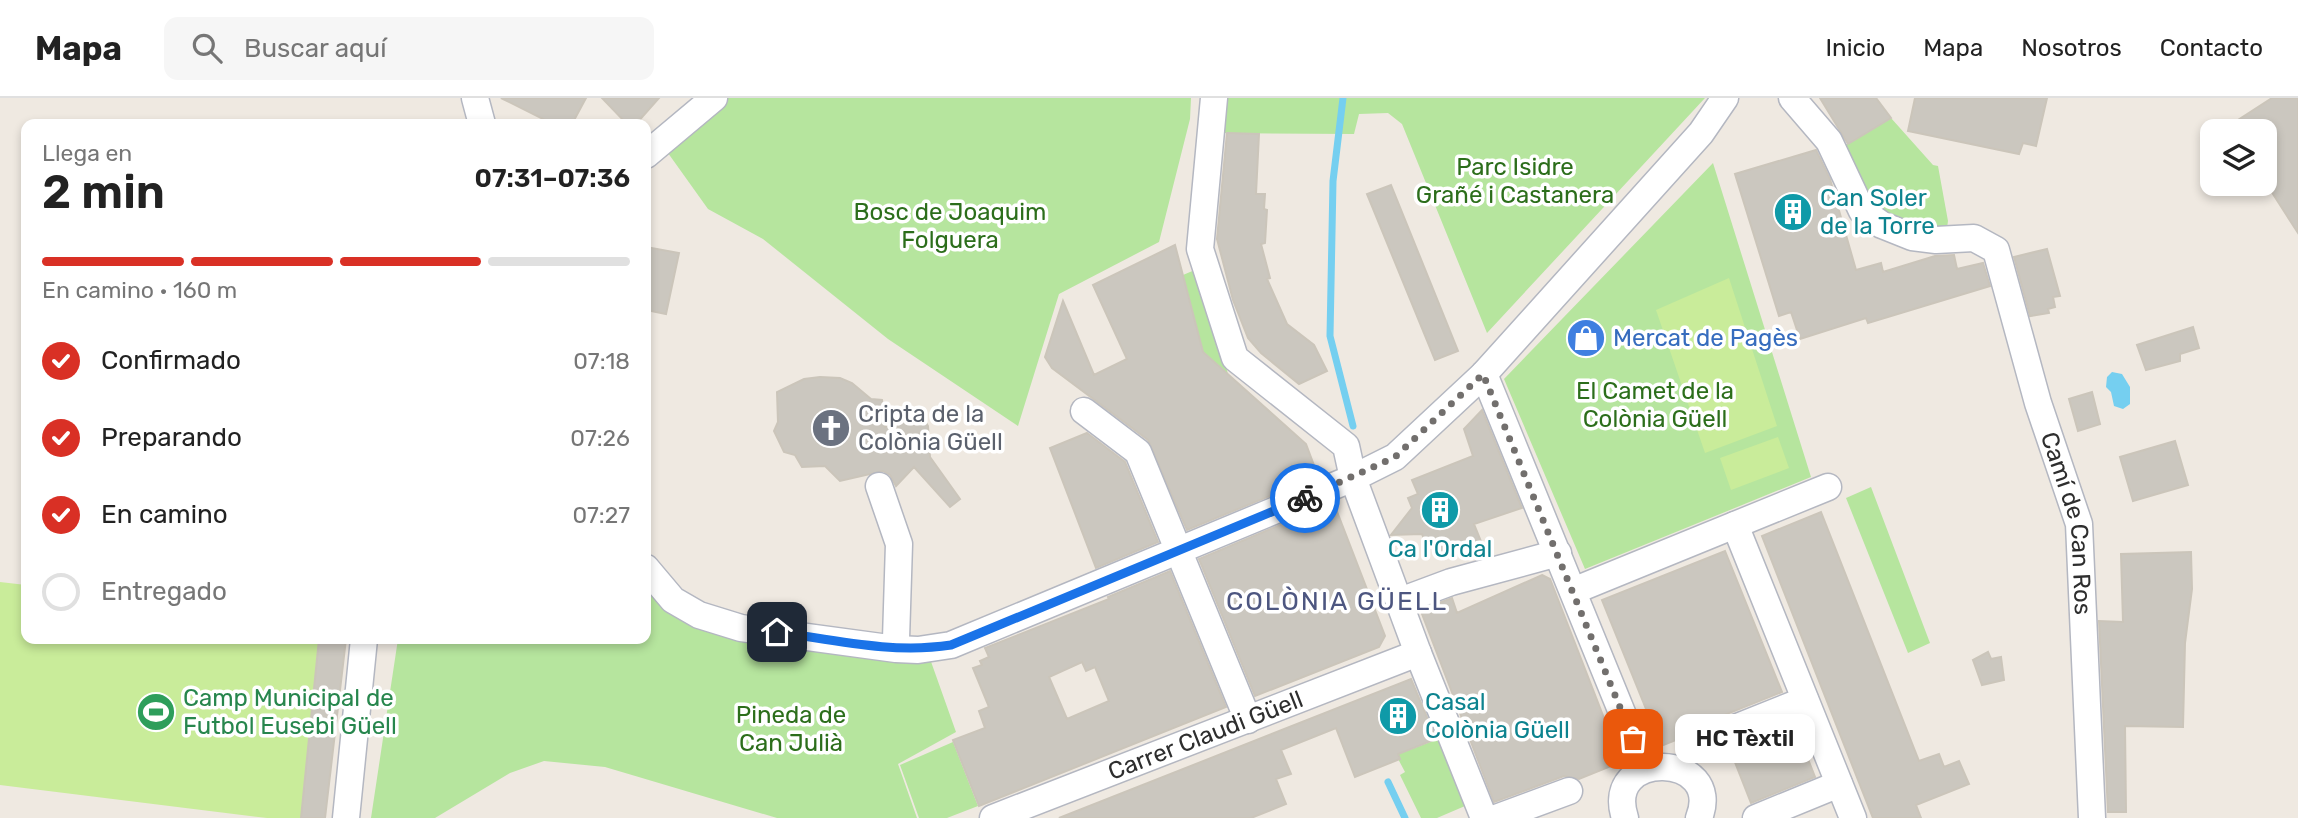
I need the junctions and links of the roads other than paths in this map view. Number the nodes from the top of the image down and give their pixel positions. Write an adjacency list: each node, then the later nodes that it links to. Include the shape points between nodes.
1 (475, 98): 6 (street)
2 (714, 98): 7 (street)
3 (1214, 98): 10 (street, via 1200,249 1235,358 1346,446)
4 (1725, 98): 8 (street, via 1701,133)
5 (1792, 98): 36 (street, Camí de Can Ros, via 1829,141 1862,211 1912,237 1974,237 1996,250 2038,402 2079,524)
6 (481, 119)
7 (651, 151)
8 (1483, 374): 10 (street, via 1395,457); 15 (street)
9 (1084, 411): 14 (street, via 1138,452)
10 (1353, 478): 14 (street); 18 (street)
11 (879, 486): 19 (street, via 900,544)
12 (1828, 487): 13 (street)
13 (1735, 526): 17 (street); 22 (street)
14 (1179, 549): 16 (street, via 951,645 918,650 741,628 699,615 673,600); 23 (street)
15 (1558, 553): 17 (street); 18 (street)
16 (651, 574)
17 (1573, 591): 25 (street)
18 (1400, 601): 21 (street)
19 (897, 639)
20 (363, 644): 28 (street)
21 (1418, 653): 23 (street, Carrer Claudi Güell); 30 (street)
22 (1805, 700): 24 (street); 26 (street)
23 (1248, 720): 29 (street, Carrer Claudi Güell)
24 (1715, 736)
25 (1645, 769): 32 (street, via 1626,788 1622,801); 33 (street, via 1670,765 1691,777 1702,801)
26 (1839, 784): 34 (street); 35 (street)
27 (1569, 791): 31 (street)
28 (346, 818)
29 (993, 818)
30 (1484, 818)
31 (1496, 818)
32 (1625, 818)
33 (1699, 818)
34 (1756, 818)
35 (1853, 818)
36 (2092, 818)

